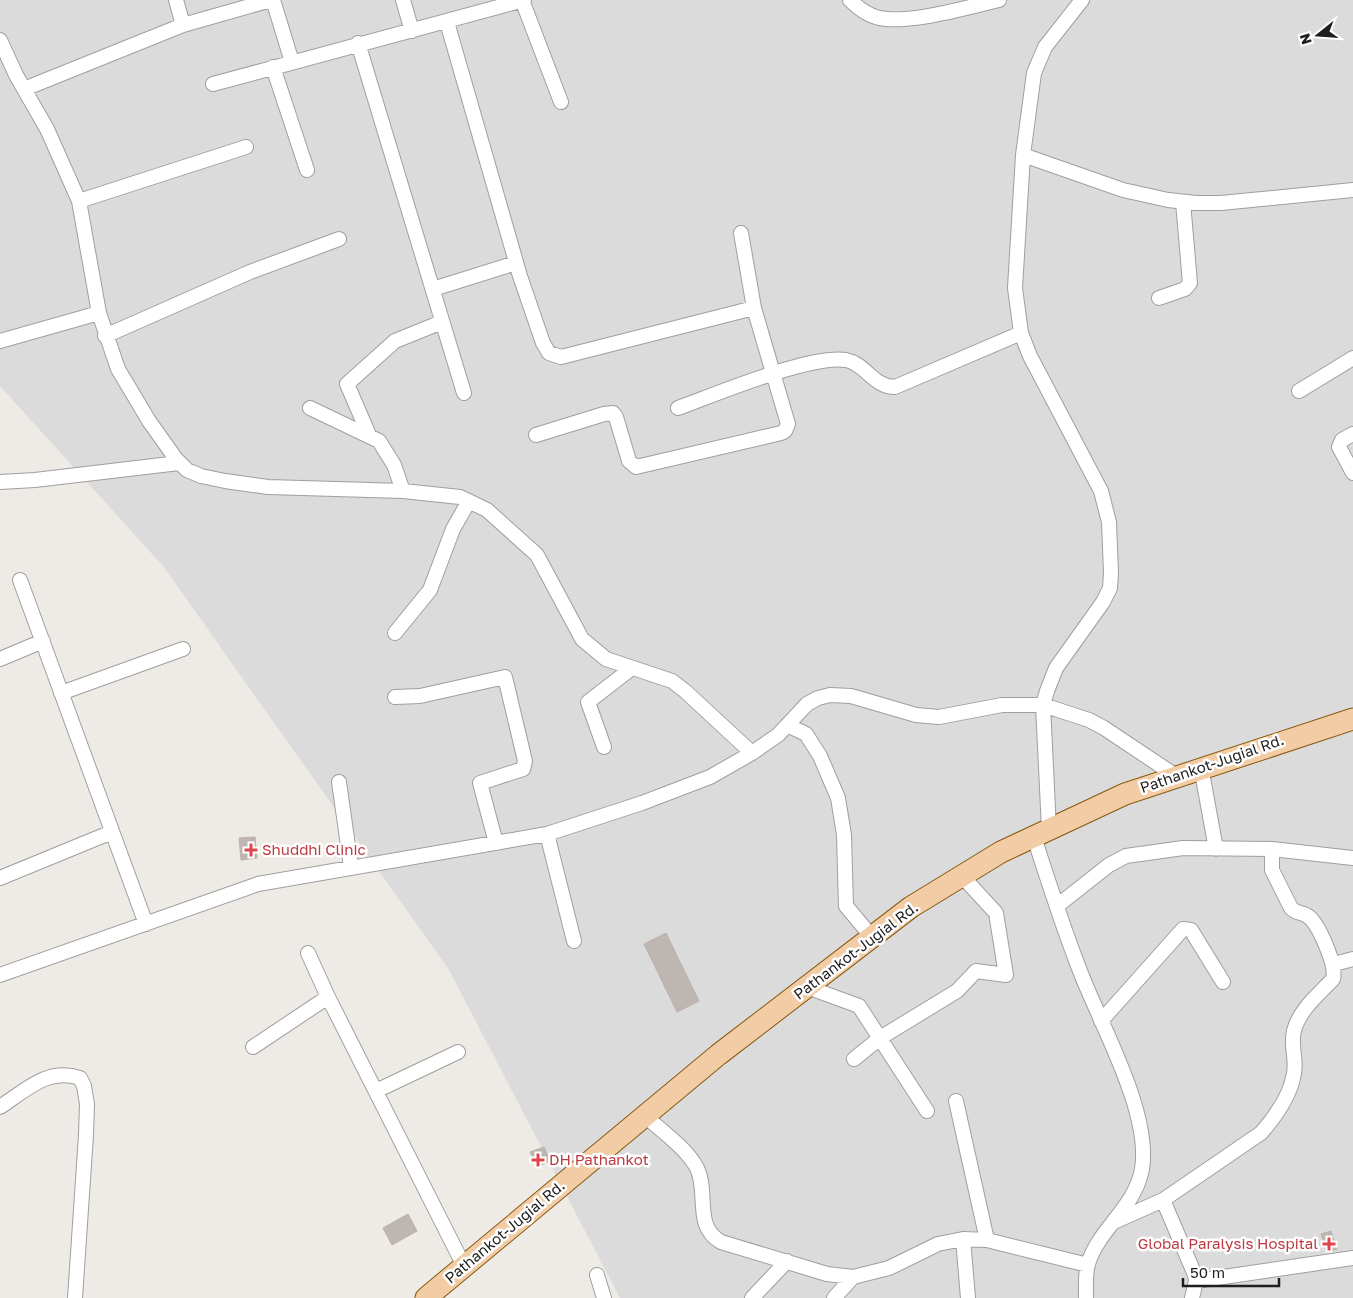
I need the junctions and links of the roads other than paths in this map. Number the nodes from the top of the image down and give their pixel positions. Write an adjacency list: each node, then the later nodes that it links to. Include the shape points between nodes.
1 (176, 0): 9 (street)
2 (272, 0): 9 (street); 13 (street)
3 (403, 0): 10 (street)
4 (523, 0): 8 (street); 17 (street)
5 (850, 0): 6 (street, via 875,17 890,19)
6 (999, 0)
7 (1082, 0): 19 (street, via 1038,59 1030,92)
8 (447, 22): 10 (street); 26 (street)
9 (183, 25): 16 (street)
10 (412, 30): 12 (street)
11 (0, 40): 16 (street)
12 (358, 43): 13 (street); 27 (street)
13 (292, 62): 14 (street)
14 (273, 67): 15 (street); 20 (street)
15 (213, 84)
16 (24, 89): 22 (street, via 47,129)
17 (561, 102)
18 (246, 147): 22 (street)
19 (1023, 155): 23 (street, via 1123,190); 32 (street, via 1015,288)
20 (307, 170)
21 (1353, 190): 23 (street, via 1221,203)
22 (79, 201): 30 (street)
23 (1183, 202): 28 (street, via 1190,283 1185,289)
24 (741, 233): 29 (street)
25 (339, 239): 33 (street, via 250,272)
26 (516, 262): 27 (street); 29 (street, via 543,343 554,356 561,357)
27 (433, 289): 31 (street)
28 (1159, 298)
29 (754, 308): 36 (street)
30 (99, 313): 33 (street); 34 (street)
31 (442, 322): 38 (street); 42 (street, via 395,341 347,384)
32 (1021, 332): 36 (street, via 895,387 882,386 848,360 831,360); 57 (street, via 1030,356 1101,491 1109,522 1111,554 1110,588 1104,602 1056,668)
33 (105, 336): 44 (street, via 130,393)
34 (0, 341)
35 (1353, 358): 37 (street)
36 (773, 374): 40 (street); 43 (street, via 788,424 781,433 636,467 629,461 613,413)
37 (1299, 391)
38 (464, 393)
39 (310, 408): 42 (street)
40 (678, 408)
41 (1353, 434): 45 (street, via 1342,440 1339,448)
42 (369, 435): 47 (street, via 385,449)
43 (536, 435)
44 (179, 462): 46 (street); 47 (street, via 187,470 225,482 268,487)
45 (1353, 473)
46 (0, 482)
47 (403, 491): 48 (street, via 460,497)
48 (469, 501): 50 (street, via 453,529 430,590); 54 (street, via 487,510 537,555 582,639 606,659)
49 (20, 580): 51 (street)
50 (395, 633)
51 (43, 641): 53 (street); 55 (street)
52 (183, 649): 55 (street)
53 (0, 659)
54 (632, 668): 60 (street, via 588,702); 61 (street, via 672,681 685,690)
55 (62, 693): 65 (street)
56 (395, 697): 68 (street, via 420,696 505,677 526,761 524,769 480,783)
57 (1043, 705): 59 (street, via 1002,705 939,717 916,715 840,694 812,700); 63 (street, via 1104,728); 66 (street)
58 (1353, 719): 62 (main road, Pathankot-Jugial Rd.)
59 (787, 726): 61 (street); 77 (street, via 806,734 820,756 838,798 844,835 846,906)
60 (604, 747)
61 (752, 753): 67 (street, via 710,777 680,789)
62 (1201, 767): 63 (main road, Pathankot-Jugial Rd.); 70 (street)
63 (1176, 776): 66 (main road, Pathankot-Jugial Rd., via 1125,794)
64 (339, 782): 72 (street)
65 (112, 832): 74 (street); 76 (street)
66 (1041, 833): 73 (main road, Pathankot-Jugial Rd.); 75 (street)
67 (547, 834): 68 (street); 78 (street)
68 (496, 842): 72 (street)
69 (1272, 849): 70 (street); 71 (street); 81 (street, via 1272,870 1291,908 1308,916 1315,924)
70 (1216, 850): 75 (street, via 1183,848 1126,856 1109,865)
71 (1353, 858)
72 (351, 868): 76 (street, via 258,884)
73 (962, 876): 77 (main road, Pathankot-Jugial Rd., via 911,907); 87 (street, via 996,913 1006,975 976,971 956,992)
74 (0, 878)
75 (1057, 906): 86 (street)
76 (146, 924): 82 (street)
77 (872, 937): 84 (main road, Pathankot-Jugial Rd.)
78 (574, 941)
79 (308, 953): 85 (street)
80 (1353, 959): 81 (street)
81 (1334, 964): 96 (street, via 1333,979 1297,1022 1293,1038 1294,1073 1279,1110 1269,1124 1261,1133)
82 (0, 974)
83 (1223, 982): 86 (street, via 1191,930 1184,929)
84 (807, 987): 87 (street, via 859,1006); 95 (main road, Pathankot-Jugial Rd.)
85 (328, 997): 88 (street); 91 (street)
86 (1101, 1021): 97 (street, via 1136,1105 1142,1140 1142,1169 1136,1189)
87 (880, 1038): 90 (street); 94 (street)
88 (253, 1047)
89 (458, 1052): 91 (street)
90 (854, 1059)
91 (376, 1091): 103 (street)
92 (956, 1101): 99 (street)
93 (0, 1107): 107 (street, via 48,1076 71,1075 80,1078 84,1086 86,1135)
94 (927, 1111)
95 (645, 1116): 101 (street, via 692,1159 701,1183 702,1211 713,1238); 103 (main road, Pathankot-Jugial Rd.)
96 (1163, 1200): 97 (street); 106 (street)
97 (1116, 1221): 102 (street)
98 (963, 1239): 99 (street); 105 (street, via 938,1244 882,1271); 112 (street)
99 (987, 1240): 102 (street)
100 (1353, 1258): 106 (street)
101 (787, 1261): 105 (street, via 827,1274); 110 (street)
102 (1088, 1265): 113 (street)
103 (464, 1266): 108 (main road, Pathankot-Jugial Rd.)
104 (597, 1276): 109 (street)
105 (853, 1277): 111 (street)
106 (1196, 1281): 114 (street)
107 (75, 1298)
108 (426, 1298)
109 (604, 1298)
110 (752, 1298)
111 (834, 1298)
112 (968, 1298)
113 (1086, 1298)
114 (1192, 1298)

